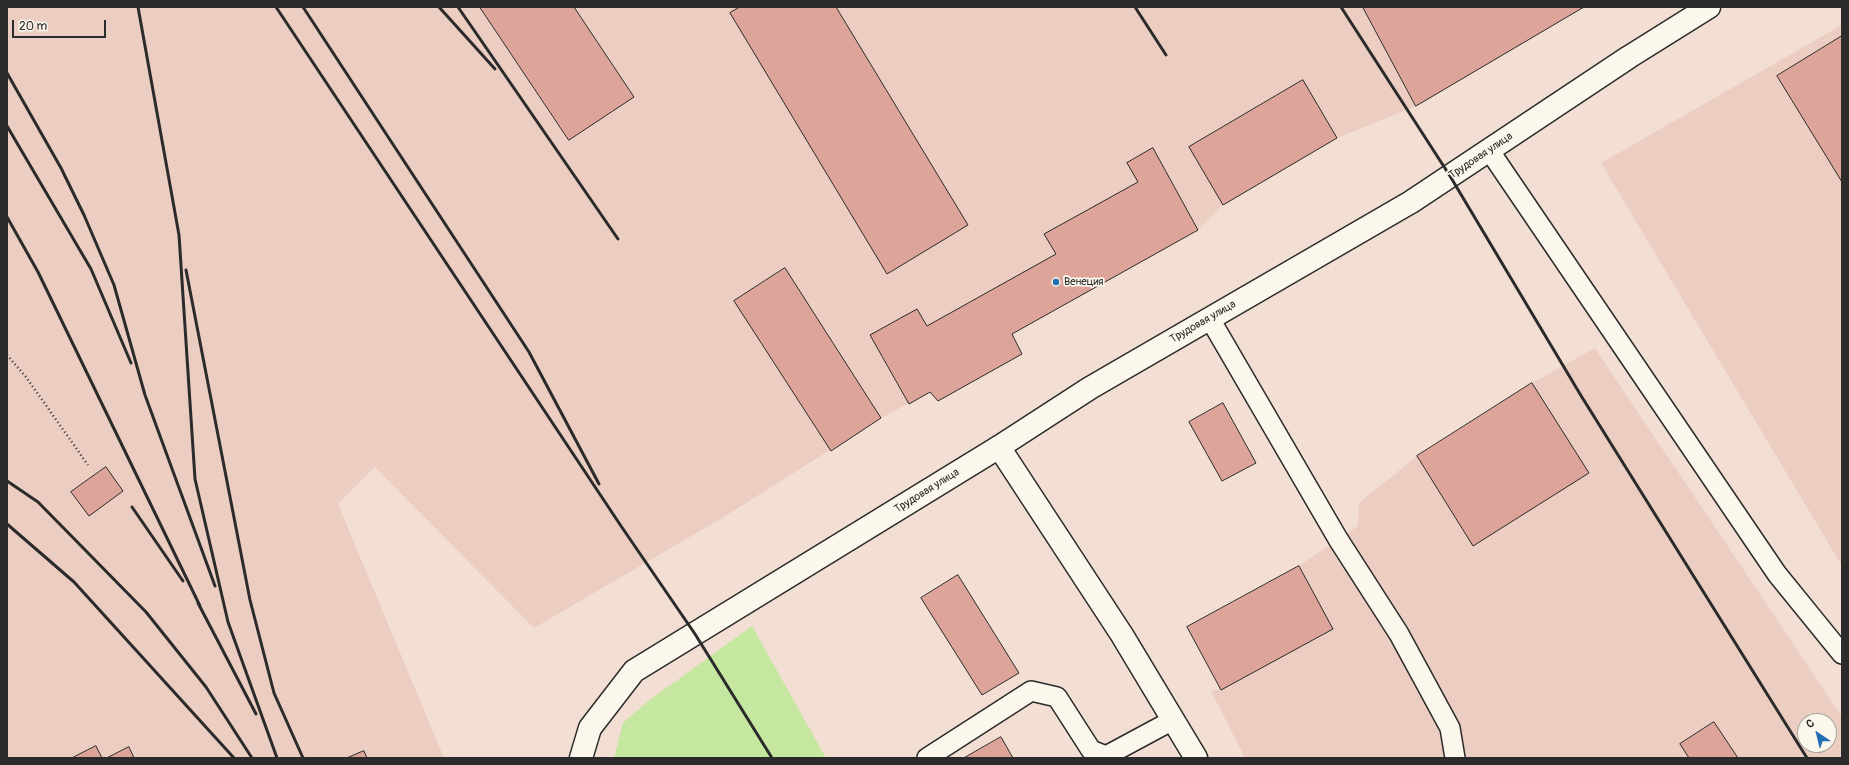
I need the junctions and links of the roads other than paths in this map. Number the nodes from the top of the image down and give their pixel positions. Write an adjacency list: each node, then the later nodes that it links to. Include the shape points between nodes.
1 (1709, 7): 2 (main road, Трудовая улица)
2 (1489, 150): 3 (main road, Трудовая улица, via 1411,202); 5 (lane, via 1777,574)
3 (1210, 318): 4 (main road, Трудовая улица, via 1090,388); 10 (lane, via 1338,540 1399,634 1450,728)
4 (999, 447): 6 (main road, via 1122,635); 7 (main road, Трудовая улица, via 634,671 590,728)
5 (1842, 654)
6 (1173, 720): 8 (lane, via 1106,756 1091,750 1057,697 1031,691); 9 (main road)
7 (580, 758)
8 (927, 758)
9 (1196, 758)
10 (1455, 758)

